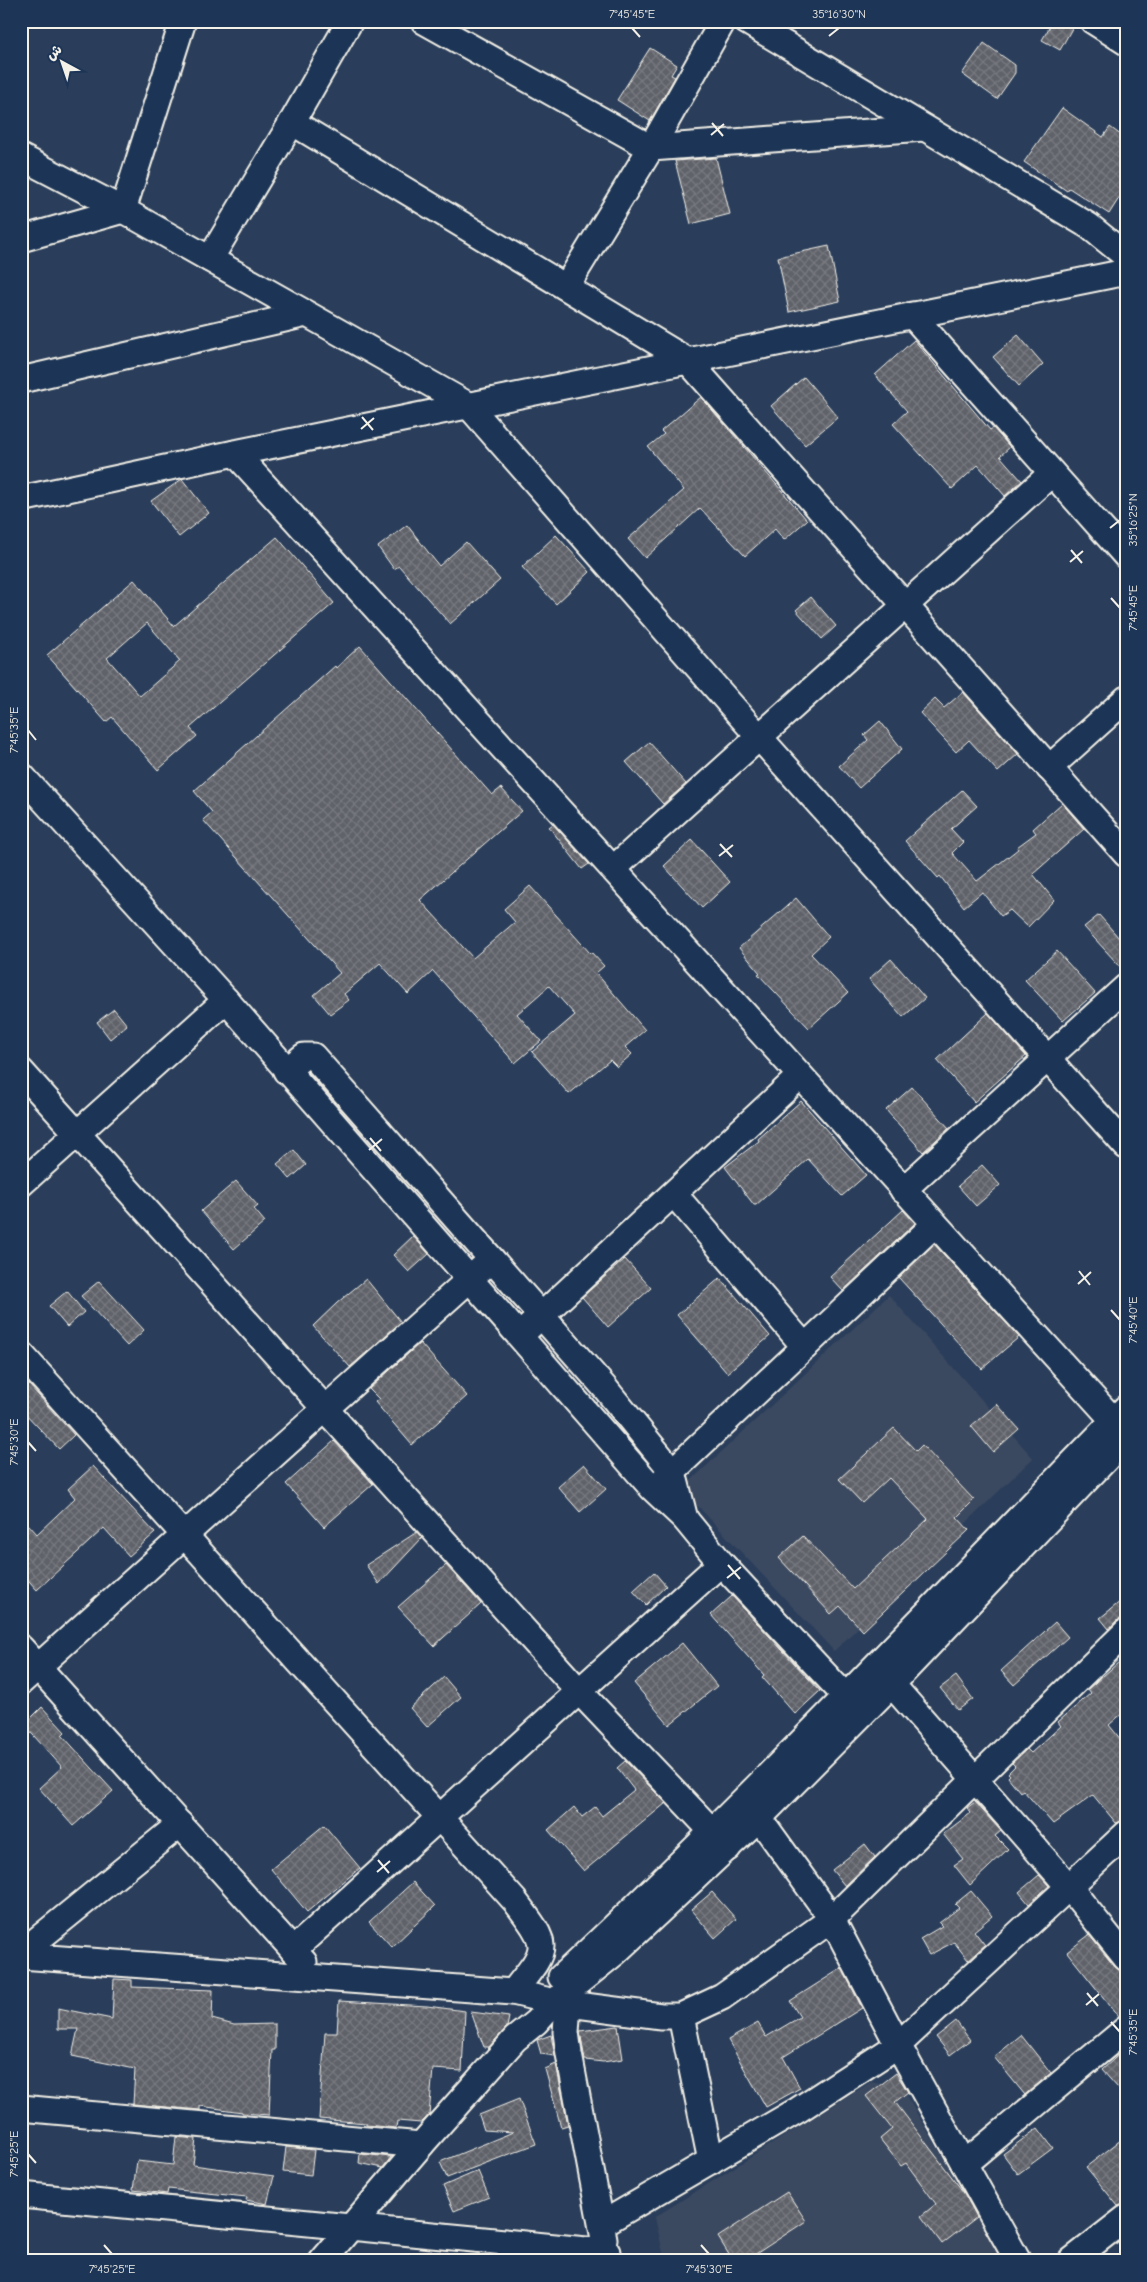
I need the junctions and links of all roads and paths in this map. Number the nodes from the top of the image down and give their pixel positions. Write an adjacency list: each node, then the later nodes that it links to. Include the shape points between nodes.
1 (350, 21): 8 (street)
2 (424, 21): 10 (street)
3 (723, 21): 10 (street)
4 (746, 21): 9 (street)
5 (1093, 21): 7 (street)
6 (179, 23): 12 (street)
7 (1126, 42)
8 (292, 122): 15 (street); 17 (street)
9 (924, 128): 10 (street); 14 (street, via 1089,226)
10 (651, 148): 17 (street)
11 (21, 157): 12 (street)
12 (123, 210): 13 (street); 15 (street)
13 (21, 239)
14 (1126, 256)
15 (210, 259): 18 (street)
16 (1126, 272): 19 (street)
17 (566, 287): 20 (street)
18 (306, 314): 21 (street); 22 (street)
19 (912, 315): 20 (street); 24 (street)
20 (688, 361): 22 (street); 27 (street)
21 (21, 380)
22 (468, 405): 23 (street); 29 (street)
23 (235, 453): 25 (street); 33 (street)
24 (1052, 473): 26 (street); 27 (street)
25 (21, 499)
26 (1126, 556)
27 (905, 606): 29 (street); 30 (street)
28 (1126, 699): 30 (street)
29 (760, 738): 33 (street); 36 (street)
30 (1050, 768): 32 (street)
31 (21, 775): 35 (street)
32 (1126, 854)
33 (612, 869): 39 (street)
34 (1126, 987): 36 (street)
35 (226, 1000): 38 (street); 40 (street)
36 (1046, 1059): 41 (street); 43 (street)
37 (21, 1070): 40 (street)
38 (286, 1071): 46 (street, via 304,1056 313,1056); 47 (street)
39 (800, 1076): 43 (street); 44 (street)
40 (78, 1133): 42 (street); 52 (street)
41 (1126, 1146)
42 (21, 1184)
43 (903, 1190): 45 (street)
44 (674, 1194): 48 (street); 50 (street)
45 (935, 1224): 50 (street); 53 (street)
46 (491, 1260): 47 (street); 48 (street)
47 (469, 1278): 49 (street); 52 (street)
48 (541, 1317): 49 (street); 54 (street, via 605,1388)
49 (519, 1336): 55 (street)
50 (805, 1347): 54 (street)
51 (21, 1354): 57 (street)
52 (323, 1409): 57 (street); 63 (street)
53 (1123, 1425): 62 (street)
54 (673, 1472): 55 (street); 56 (street)
55 (653, 1489): 56 (street)
56 (685, 1519): 58 (street)
57 (184, 1536): 61 (street); 67 (street)
58 (721, 1563): 63 (street); 64 (street)
59 (1125, 1635): 65 (street)
60 (21, 1648): 61 (street)
61 (30, 1675): 69 (street)
62 (884, 1676): 64 (street); 65 (street)
63 (578, 1690): 67 (street); 71 (street)
64 (854, 1706): 66 (street); 68 (street)
65 (975, 1781): 72 (street); 73 (street)
66 (744, 1798): 68 (street); 71 (street)
67 (438, 1816): 75 (street); 78 (street, via 515,1901 540,1937 542,1949 539,1960)
68 (760, 1818): 71 (street); 73 (street)
69 (180, 1824): 74 (street); 75 (street)
70 (1126, 1834): 72 (street)
71 (720, 1839): 79 (street, via 616,1952)
72 (1069, 1887): 76 (street); 82 (street)
73 (832, 1919): 80 (street, via 722,1997); 82 (street)
74 (29, 1949): 77 (street)
75 (293, 1950): 77 (street)
76 (1126, 1958)
77 (319, 1979): 78 (street)
78 (513, 1992): 79 (street)
79 (554, 2002): 80 (street, via 645,2015); 84 (street, via 515,2039); 89 (street, via 566,2032)
80 (681, 2016): 85 (street)
81 (1126, 2028): 86 (street)
82 (898, 2045): 85 (street, via 798,2110); 86 (street)
83 (21, 2108): 84 (street)
84 (420, 2145): 90 (street)
85 (711, 2161): 89 (street)
86 (964, 2164): 93 (street)
87 (21, 2195): 90 (street)
88 (1126, 2218): 94 (street)
89 (602, 2224): 91 (street)
90 (350, 2229): 91 (street); 92 (street)
91 (608, 2256)
92 (322, 2261)
93 (1018, 2261)
94 (1071, 2261)

